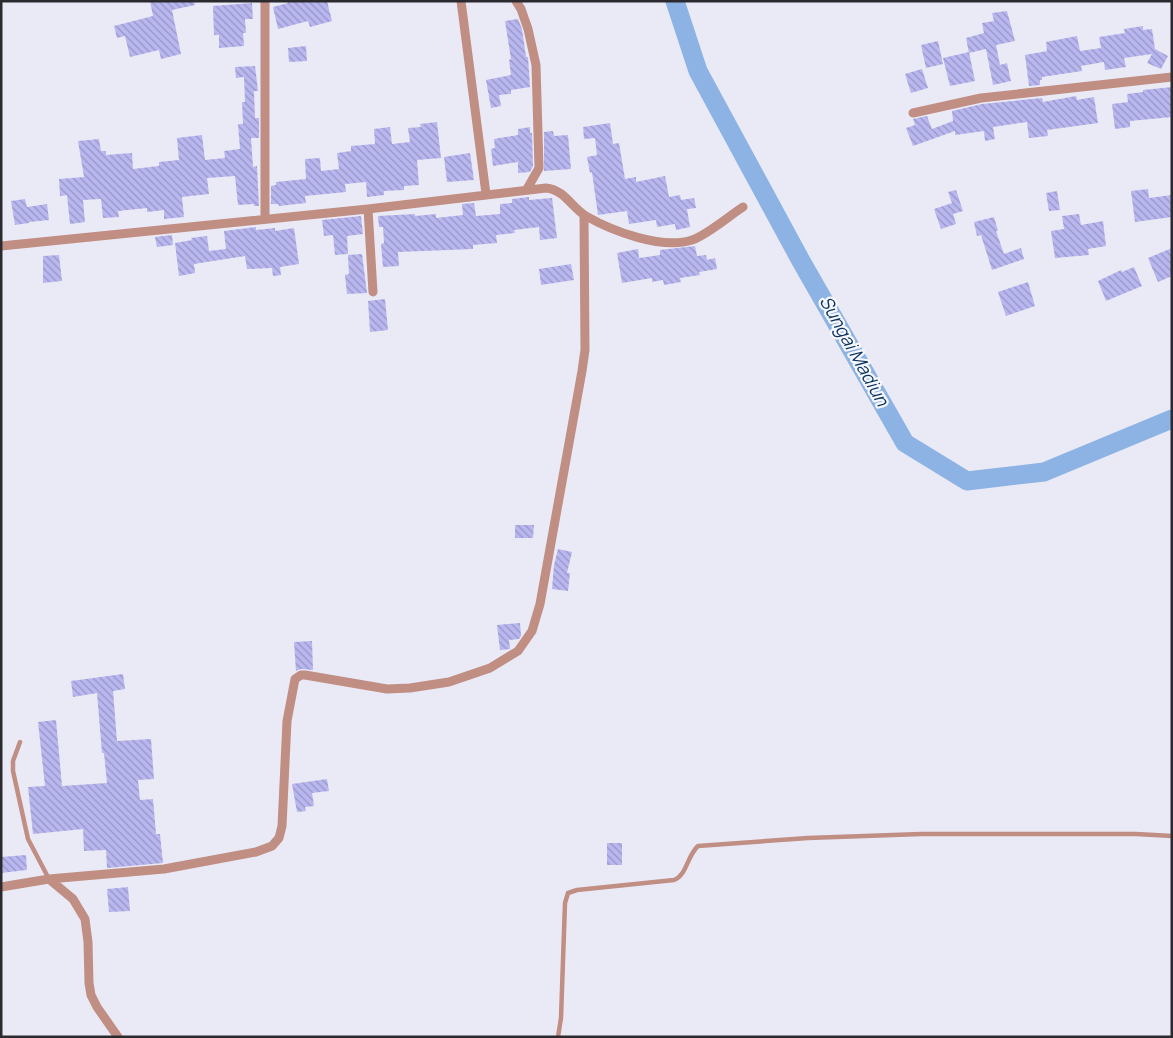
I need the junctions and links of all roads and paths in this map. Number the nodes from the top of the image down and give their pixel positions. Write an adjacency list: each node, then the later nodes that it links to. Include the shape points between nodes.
1 (265, 1): 11 (street)
2 (461, 1): 7 (street)
3 (516, 1): 6 (street, via 528,29 536,65 539,168)
4 (1172, 77): 5 (street, via 981,98)
5 (913, 112)
6 (527, 189): 7 (street); 10 (street, via 558,191)
7 (486, 194): 9 (street)
8 (743, 207): 10 (street, via 700,236 673,242 624,233)
9 (368, 208): 11 (street); 13 (street)
10 (584, 215): 16 (street, via 582,371 540,604 532,631 518,651 490,668 449,682 410,688 387,689 298,676 287,721 282,826 279,838 272,846 256,852 164,869)
11 (265, 219): 12 (street)
12 (1, 246)
13 (373, 292)
14 (20, 742): 16 (lane, via 13,771 28,839)
15 (1172, 836): 19 (lane, via 921,834 698,846 683,874 674,880 577,890 568,894)
16 (49, 879): 17 (street); 18 (street, via 73,899 85,919 91,995)
17 (1, 887)
18 (118, 1037)
19 (558, 1037)

